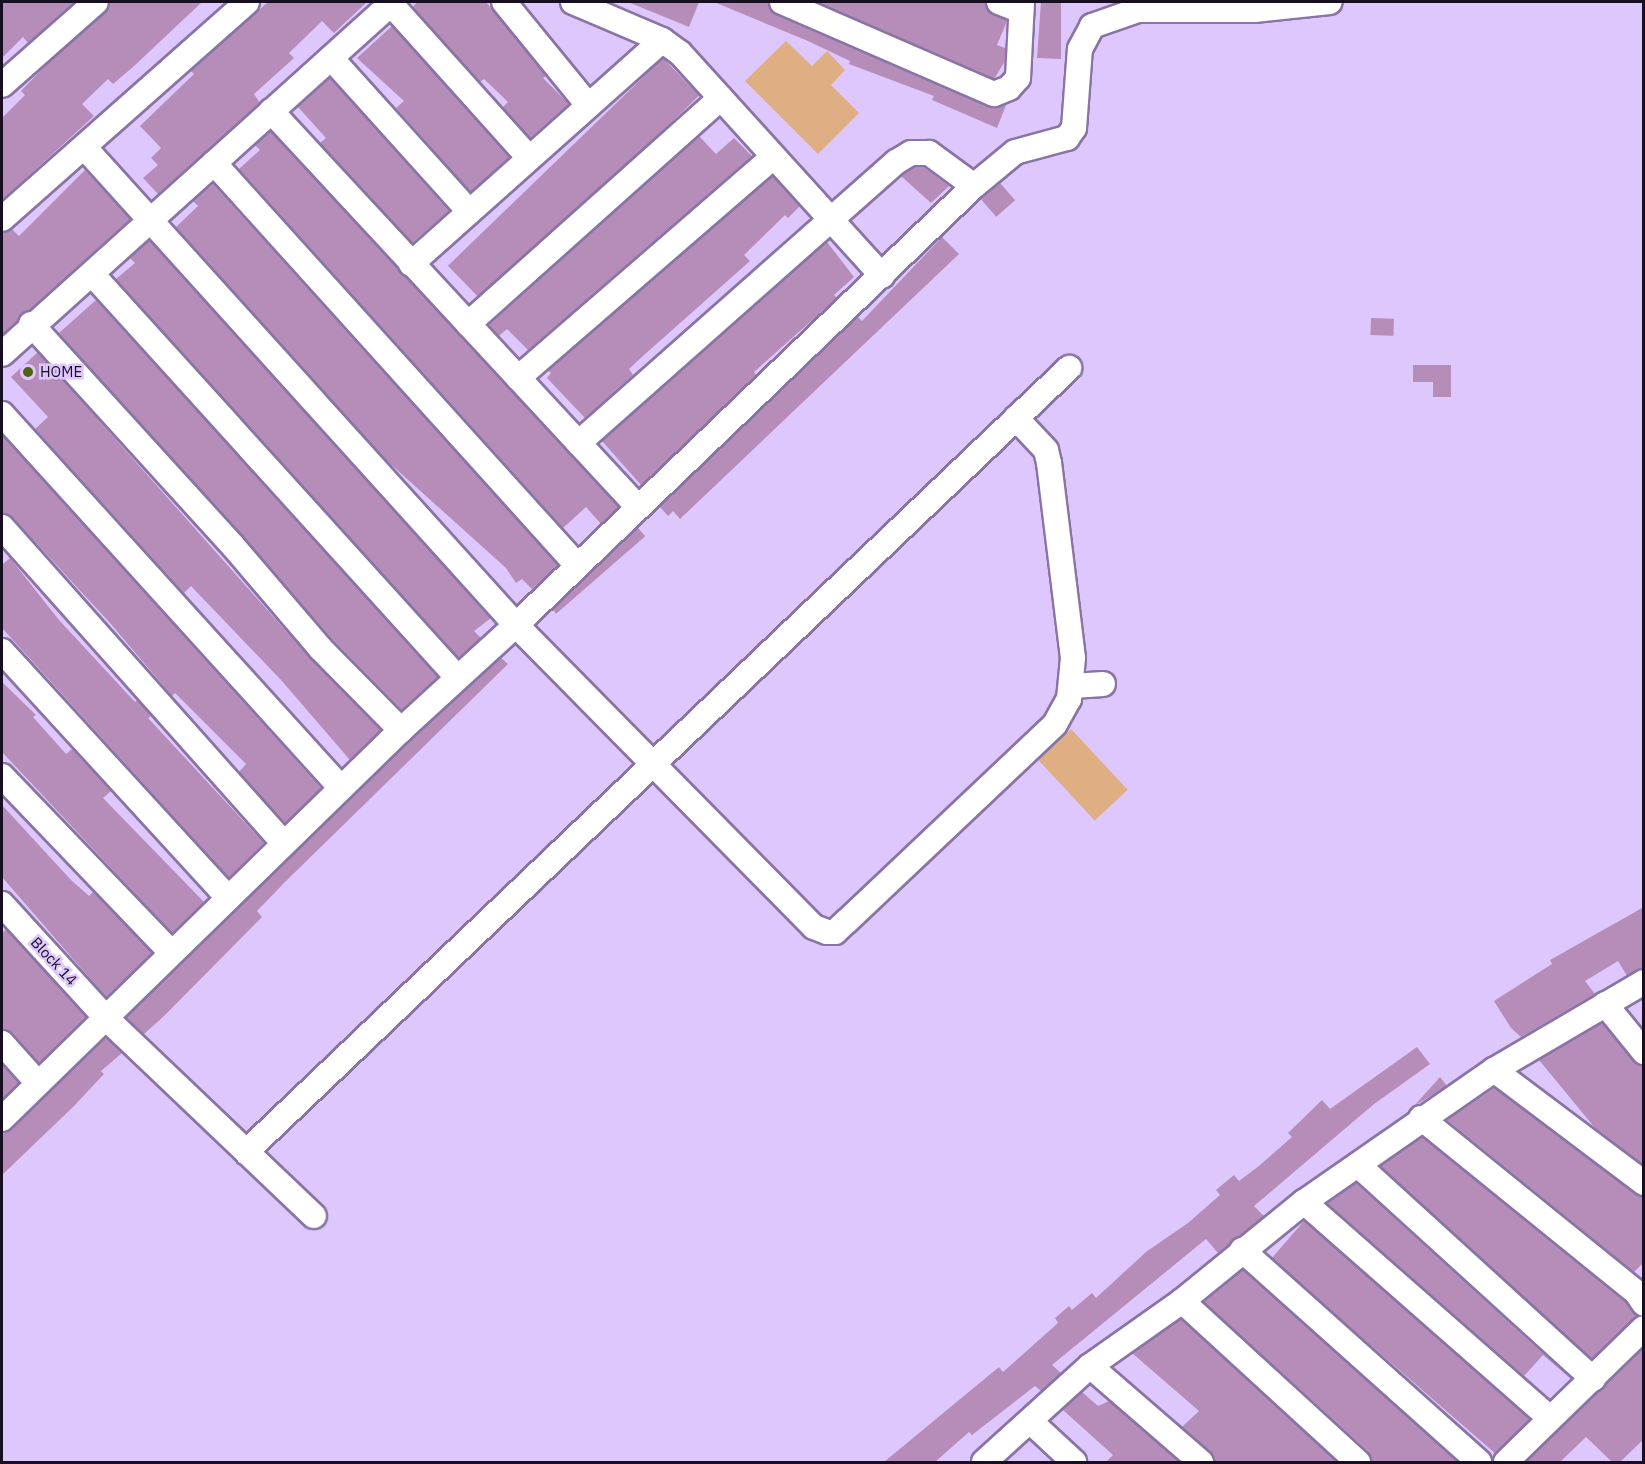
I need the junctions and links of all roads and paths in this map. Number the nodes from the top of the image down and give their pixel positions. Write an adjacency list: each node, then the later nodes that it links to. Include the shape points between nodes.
1 (96, 2): 12 (street)
2 (247, 2): 16 (street)
3 (504, 2): 14 (street)
4 (573, 2): 10 (street)
5 (782, 2): 8 (street, via 994,94 1009,88 1018,78)
6 (1330, 2): 9 (street, via 1254,10)
7 (392, 3): 11 (street); 18 (street)
8 (1014, 5)
9 (1184, 6): 20 (street, via 1138,10 1092,26 1080,49 1074,128 1067,138 1015,152)
10 (662, 40): 13 (street, via 680,53); 14 (street)
11 (331, 58): 15 (street); 21 (street)
12 (2, 85)
13 (721, 98): 17 (street); 29 (street)
14 (588, 105): 18 (street)
15 (271, 111): 19 (street); 25 (street)
16 (85, 148): 23 (street); 24 (street)
17 (773, 157): 22 (street); 32 (street)
18 (529, 158): 21 (street)
19 (214, 163): 24 (street); 38 (street)
20 (974, 186): 22 (street, via 929,153 911,153); 27 (street)
21 (469, 211): 25 (street)
22 (830, 218): 27 (street); 35 (street)
23 (2, 219)
24 (152, 219): 26 (street); 39 (street)
25 (411, 264): 29 (street)
26 (92, 274): 28 (street); 41 (street)
27 (882, 276): 36 (street)
28 (31, 324): 30 (street); 44 (street, via 321,649)
29 (468, 324): 32 (street)
30 (2, 354)
31 (1069, 368): 34 (street)
32 (518, 378): 35 (street)
33 (2, 414): 47 (street)
34 (1016, 418): 43 (street, via 1047,456); 45 (street)
35 (578, 443): 36 (street)
36 (638, 507): 38 (street)
37 (2, 527): 48 (street)
38 (576, 564): 39 (street)
39 (516, 625): 41 (street); 45 (street)
40 (2, 651): 49 (street)
41 (457, 677): 44 (street)
42 (1103, 684): 43 (street)
43 (1073, 686): 45 (street, via 1055,724 835,932 814,927)
44 (401, 730): 47 (street)
45 (653, 764): 61 (street)
46 (2, 776): 51 (street)
47 (341, 788): 48 (street)
48 (284, 844): 49 (street)
49 (228, 898): 51 (street)
50 (2, 904): 54 (street, Block 14)
51 (171, 952): 54 (street)
52 (1644, 982): 53 (street)
53 (1605, 1004): 56 (street); 57 (street)
54 (106, 1018): 58 (street); 61 (street, Block 14)
55 (2, 1042): 58 (street)
56 (1644, 1052)
57 (1494, 1070): 59 (street); 63 (street)
58 (37, 1083): 60 (street)
59 (1421, 1118): 62 (street); 68 (street, via 1636,1292)
60 (2, 1119)
61 (246, 1152): 65 (street, Block 14)
62 (1358, 1165): 64 (street); 71 (street)
63 (1644, 1183)
64 (1304, 1202): 66 (street); 72 (street)
65 (314, 1216)
66 (1242, 1250): 67 (street); 78 (street)
67 (1182, 1301): 70 (street); 77 (street)
68 (1644, 1304)
69 (1644, 1328): 71 (street)
70 (1090, 1366): 73 (street); 76 (street)
71 (1593, 1379): 72 (street)
72 (1550, 1418): 79 (street)
73 (1030, 1422): 74 (street); 75 (street)
74 (984, 1462)
75 (1074, 1462)
76 (1201, 1462)
77 (1358, 1462)
78 (1479, 1462)
79 (1506, 1462)

